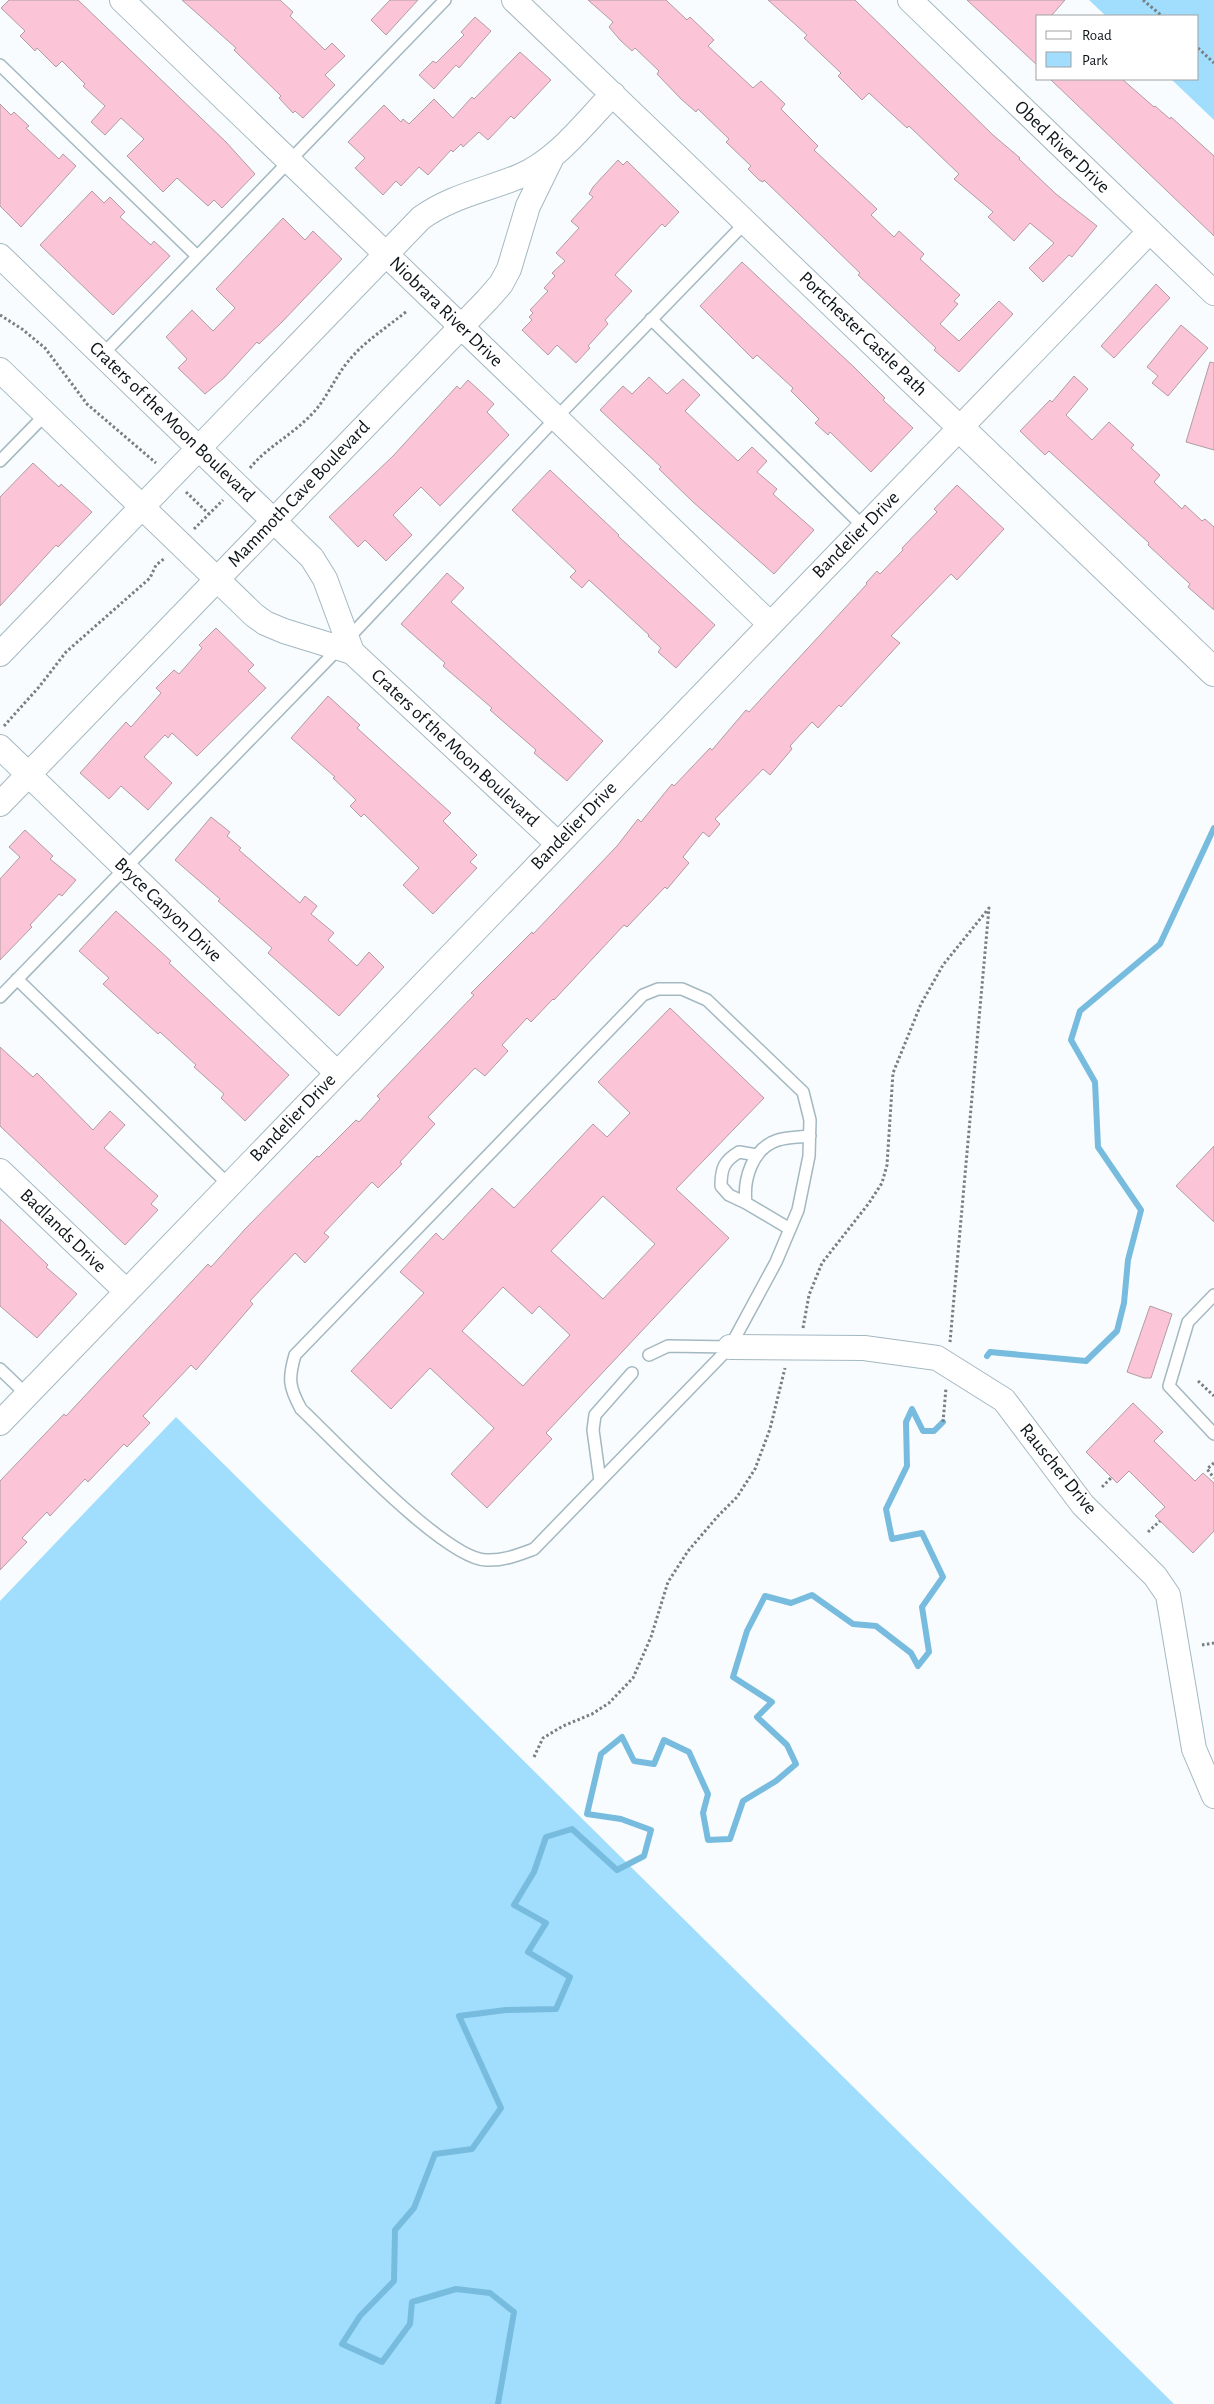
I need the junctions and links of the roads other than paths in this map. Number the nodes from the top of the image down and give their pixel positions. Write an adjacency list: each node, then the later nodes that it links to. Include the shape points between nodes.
1 (122, 0): 8 (street, Niobrara River Drive)
2 (445, 0): 8 (lane)
3 (514, 0): 6 (street, Portchester Castle Path)
4 (910, 0): 10 (street, Obed River Drive)
5 (0, 65): 13 (lane)
6 (613, 94): 7 (street, Mammoth Cave Boulevard); 9 (street, Portchester Castle Path)
7 (553, 155): 11 (street, Mammoth Cave Boulevard, via 521,176 432,210); 16 (street, Mammoth Cave Boulevard, via 528,206 505,277)
8 (290, 161): 11 (street, Niobrara River Drive); 13 (lane)
9 (746, 222): 15 (lane); 21 (street, Portchester Castle Path)
10 (1150, 231): 14 (street, Obed River Drive); 21 (street, Bandelier Drive)
11 (386, 254): 16 (street, Niobrara River Drive); 22 (street, Mammoth Cave Boulevard)
12 (0, 256): 17 (street, Craters of the Moon Boulevard)
13 (196, 256): 17 (lane)
14 (1214, 293)
15 (652, 319): 20 (lane); 26 (lane)
16 (461, 326): 20 (street, Niobrara River Drive); 25 (street, Mammoth Cave Boulevard)
17 (102, 355): 22 (street, Craters of the Moon Boulevard)
18 (0, 370): 19 (street, Craters of the Moon Boulevard)
19 (46, 414): 23 (lane); 24 (street, Craters of the Moon Boulevard)
20 (556, 418): 28 (street, Niobrara River Drive); 29 (lane)
21 (962, 429): 26 (street, Bandelier Drive); 31 (street, Portchester Castle Path)
22 (199, 448): 24 (street, Mammoth Cave Boulevard); 25 (street, Craters of the Moon Boulevard)
23 (0, 461)
24 (142, 507): 27 (street, Craters of the Moon Boulevard); 30 (street, Mammoth Cave Boulevard)
25 (274, 520): 27 (street, Mammoth Cave Boulevard); 29 (street, Craters of the Moon Boulevard, via 318,566 331,594)
26 (864, 527): 28 (street, Bandelier Drive)
27 (217, 579): 29 (street, Craters of the Moon Boulevard, via 265,623 284,631); 33 (street, Mammoth Cave Boulevard)
28 (769, 623): 35 (street, Bandelier Drive)
29 (346, 646): 35 (street, Craters of the Moon Boulevard); 36 (lane)
30 (0, 654)
31 (1212, 670)
32 (1, 738): 33 (street, Bryce Canyon Drive)
33 (28, 775): 34 (street, Mammoth Cave Boulevard); 36 (street, Bryce Canyon Drive)
34 (0, 804)
35 (558, 843): 39 (street, Bandelier Drive)
36 (125, 868): 37 (lane); 39 (street, Bryce Canyon Drive)
37 (17, 979): 38 (lane); 43 (lane)
38 (0, 997)
39 (337, 1073): 43 (street, Bandelier Drive)
40 (810, 1136): 41 (lane, via 776,1140); 45 (lane, via 798,1210); 55 (lane, via 810,1120 803,1092 707,1000 682,989 658,989 643,995 295,1355 289,1376 301,1409 427,1528 458,1550 484,1560 510,1558 534,1549)
41 (757, 1156): 44 (lane, via 748,1172 744,1192); 44 (lane, via 739,1152 726,1160 721,1172 721,1186)
42 (0, 1171): 46 (street, Badlands Drive)
43 (229, 1185): 46 (street, Bandelier Drive)
44 (746, 1203): 45 (lane)
45 (790, 1229): 48 (lane)
46 (126, 1291): 52 (street, Bandelier Drive)
47 (1214, 1295): 54 (lane, via 1188,1322 1169,1386)
48 (730, 1347): 49 (lane, via 668,1346); 55 (lane); 56 (street, Rauscher Drive, via 864,1348 937,1358 1004,1400 1083,1504 1155,1576 1168,1595 1194,1749)
49 (649, 1355)
50 (0, 1369): 52 (lane)
51 (632, 1373): 55 (lane, via 595,1415 592,1430)
52 (27, 1395): 53 (street, Bandelier Drive)
53 (0, 1423)
54 (1214, 1434)
55 (600, 1481)
56 (1214, 1796)

